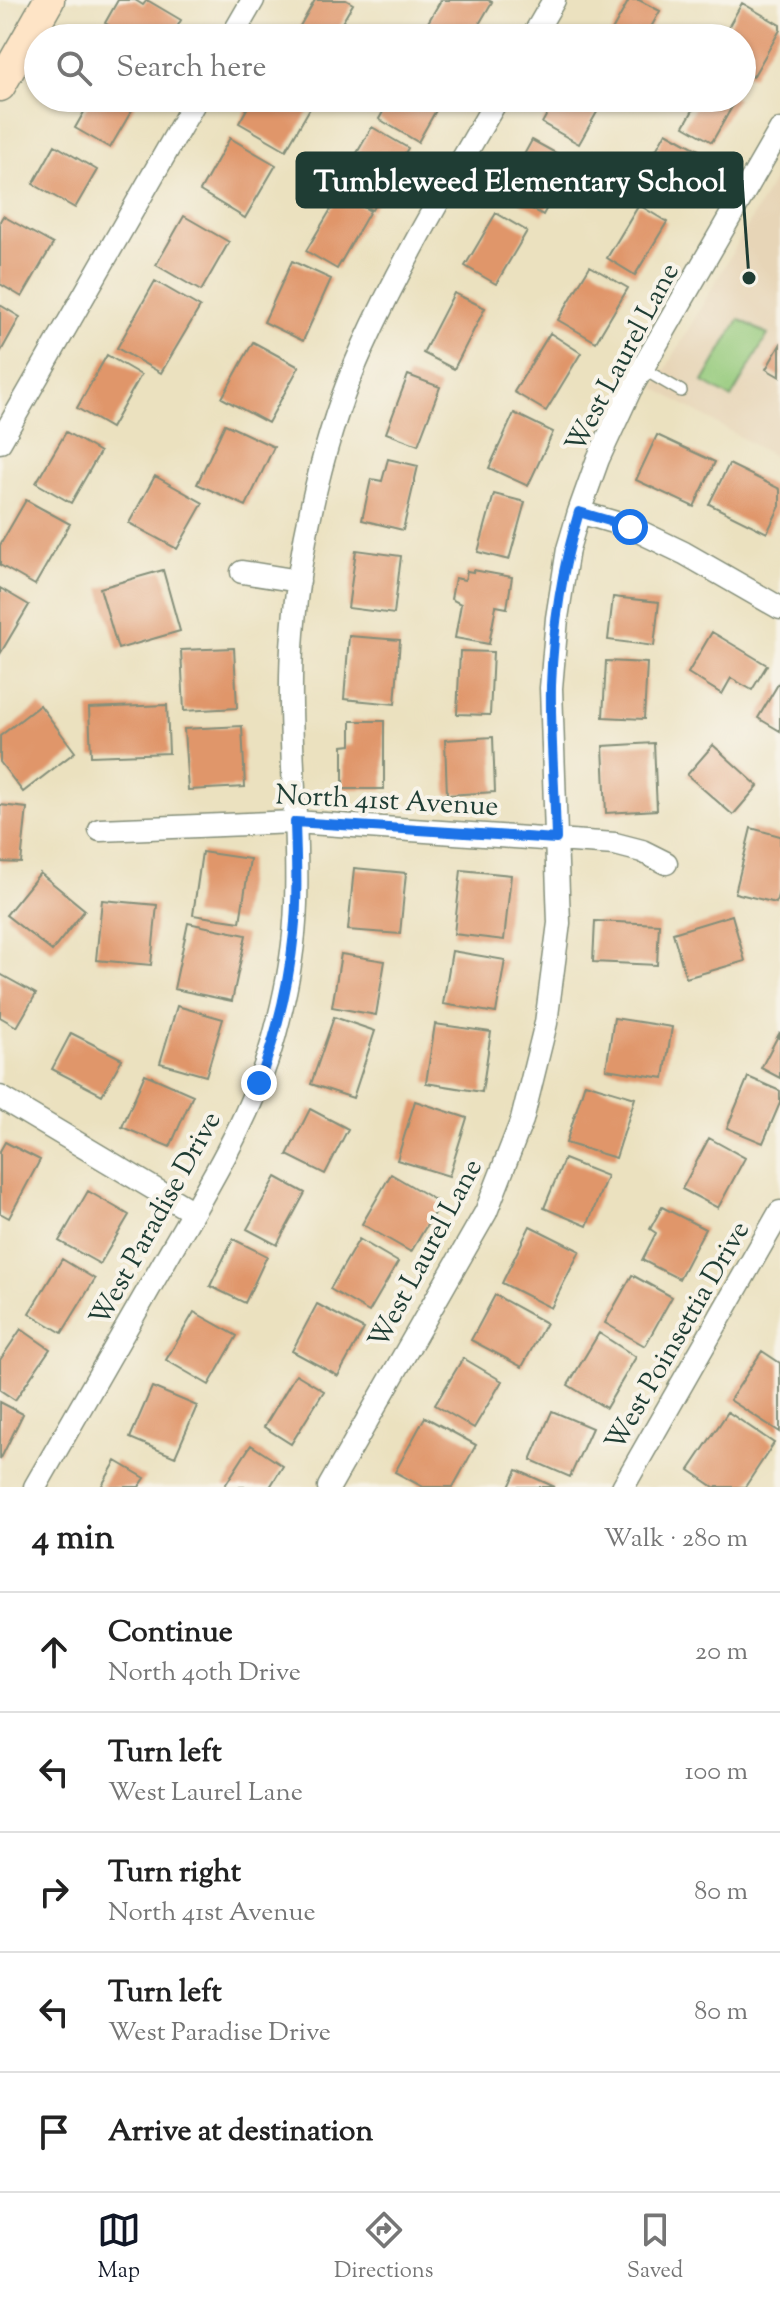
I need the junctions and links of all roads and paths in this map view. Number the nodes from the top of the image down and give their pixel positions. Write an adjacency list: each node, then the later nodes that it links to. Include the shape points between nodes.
1 (49, 0): 4 (main road)
2 (253, 0): 5 (street)
3 (554, 0): 6 (street)
4 (35, 24)
5 (239, 24)
6 (540, 24)
7 (24, 44): 8 (main road)
8 (0, 86)
9 (189, 112): 14 (street)
10 (490, 112): 17 (street, West Paradise Drive, via 401,267 360,352 321,471)
11 (780, 130): 12 (street, West Laurel Lane)
12 (643, 369): 13 (lane); 15 (street, West Laurel Lane, via 598,459)
13 (681, 391)
14 (3, 429)
15 (579, 512): 18 (street, via 630,527); 21 (street, West Laurel Lane, via 557,618 551,688)
16 (242, 572): 17 (street)
17 (299, 581): 19 (street, West Paradise Drive, via 291,668)
18 (780, 608)
19 (295, 822): 20 (street, North 41st Avenue); 21 (street, North 41st Avenue); 24 (street, West Paradise Drive, via 295,932 278,1025 248,1110)
20 (100, 830)
21 (556, 839): 22 (street, North 41st Avenue, via 628,846); 28 (street, West Laurel Lane, via 559,923 546,1023 522,1120 486,1212)
22 (666, 863)
23 (0, 1097): 24 (street)
24 (193, 1212): 27 (street, West Paradise Drive)
25 (780, 1212): 26 (street, West Poinsettia Drive)
26 (633, 1484)
27 (35, 1487)
28 (329, 1487)

